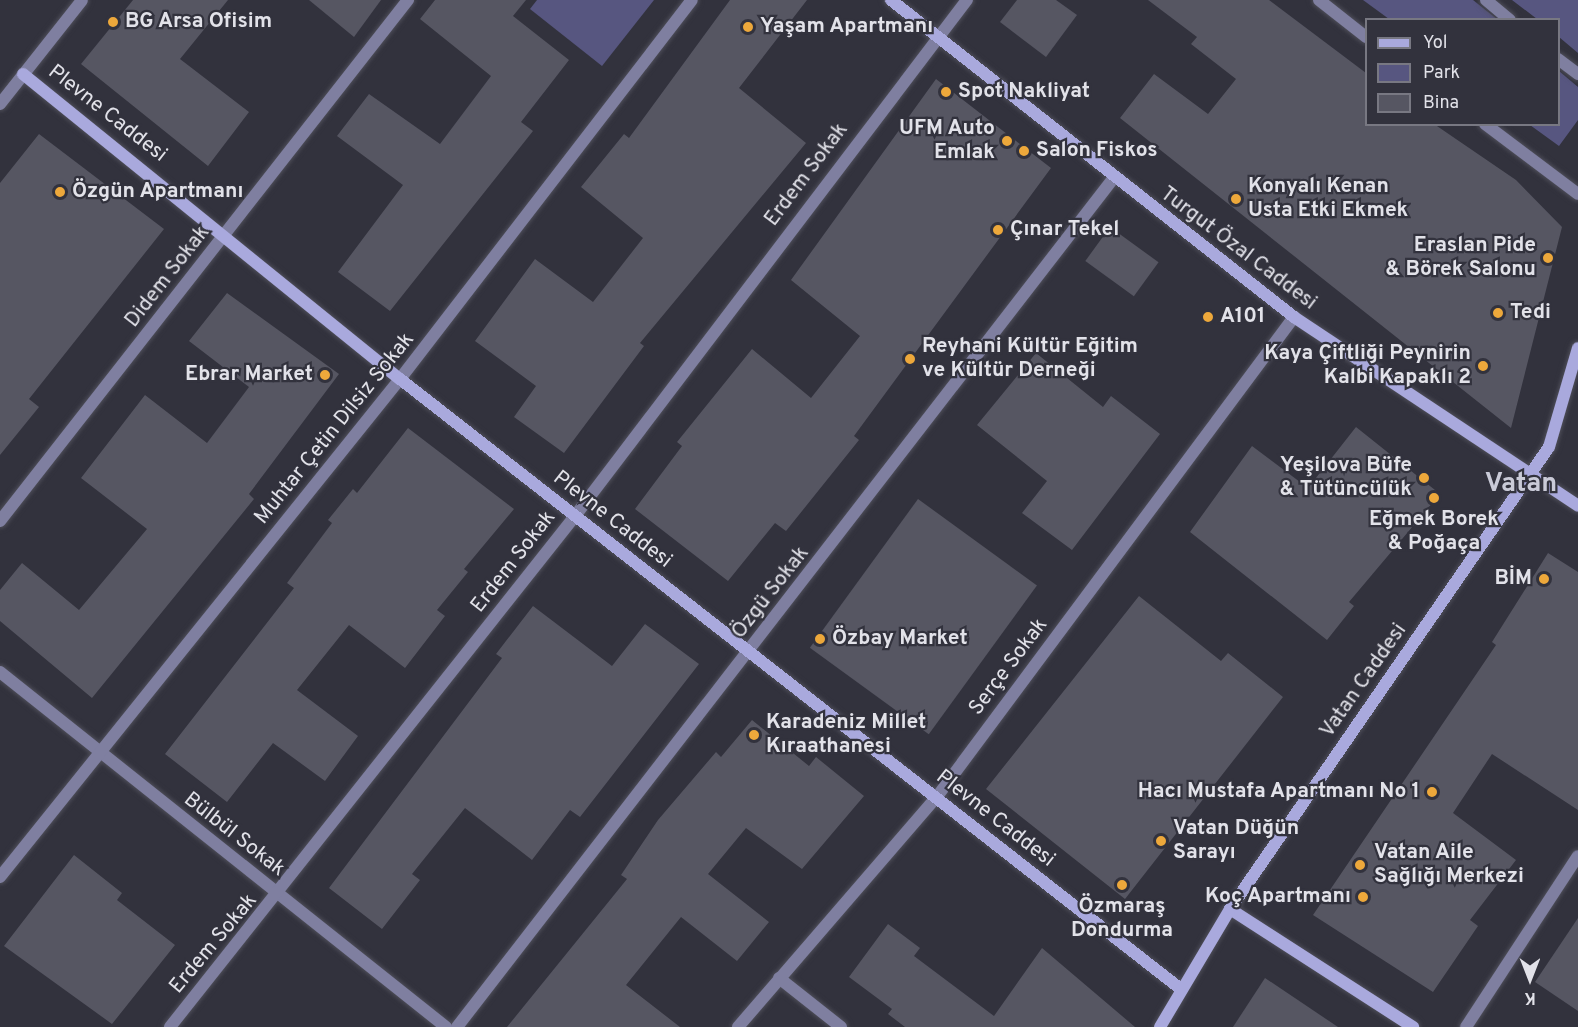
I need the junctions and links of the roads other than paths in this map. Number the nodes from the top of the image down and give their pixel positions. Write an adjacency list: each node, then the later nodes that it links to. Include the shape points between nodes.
1 (81, 0): 12 (street)
2 (408, 0): 18 (street, Didem Sokak)
3 (692, 0): 21 (street, Muhtar Çetin Dilsiz Sokak)
4 (891, 0): 10 (street, Turgut Özal Caddesi)
5 (968, 0): 10 (street, Erdem Sokak)
6 (1319, 0): 9 (street)
7 (1485, 0): 8 (street)
8 (1508, 18)
9 (1365, 36)
10 (935, 37): 16 (street, Turgut Özal Caddesi); 24 (street, Erdem Sokak)
11 (1560, 60): 13 (street)
12 (23, 74): 14 (street); 18 (street, Plevne Caddesi)
13 (1578, 74)
14 (0, 104)
15 (1488, 126): 17 (street)
16 (1113, 179): 19 (street, Turgut Özal Caddesi); 26 (street, Özgü Sokak)
17 (1578, 194)
18 (227, 234): 21 (street, Plevne Caddesi); 25 (street, Didem Sokak)
19 (1294, 317): 22 (street, Turgut Özal Caddesi); 29 (street, Serçe Sokak)
20 (1578, 348): 22 (street, Vatan Caddesi, via 1549,447)
21 (400, 379): 24 (street, Plevne Caddesi); 28 (street, Muhtar Çetin Dilsiz Sokak)
22 (1532, 475): 23 (street, Turgut Özal Caddesi); 33 (street, Vatan Caddesi)
23 (1578, 506)
24 (575, 516): 26 (street, Plevne Caddesi); 32 (street, Erdem Sokak)
25 (0, 520)
26 (750, 652): 29 (street, Plevne Caddesi); 38 (street, Özgü Sokak)
27 (0, 672): 28 (street, Bülbül Sokak)
28 (99, 754): 31 (street, Muhtar Çetin Dilsiz Sokak); 32 (street, Bülbül Sokak)
29 (936, 798): 34 (street, Serçe Sokak); 35 (street, Plevne Caddesi)
30 (1578, 856): 43 (street)
31 (0, 877)
32 (279, 896): 36 (street, Erdem Sokak); 37 (street, Bülbül Sokak)
33 (1230, 909): 35 (street, Vatan Caddesi); 42 (street)
34 (778, 978): 39 (street, Serçe Sokak); 40 (street)
35 (1182, 990): 41 (street, Vatan Caddesi)
36 (170, 1027)
37 (446, 1027)
38 (457, 1027)
39 (738, 1027)
40 (841, 1027)
41 (1160, 1027)
42 (1413, 1027)
43 (1466, 1027)

